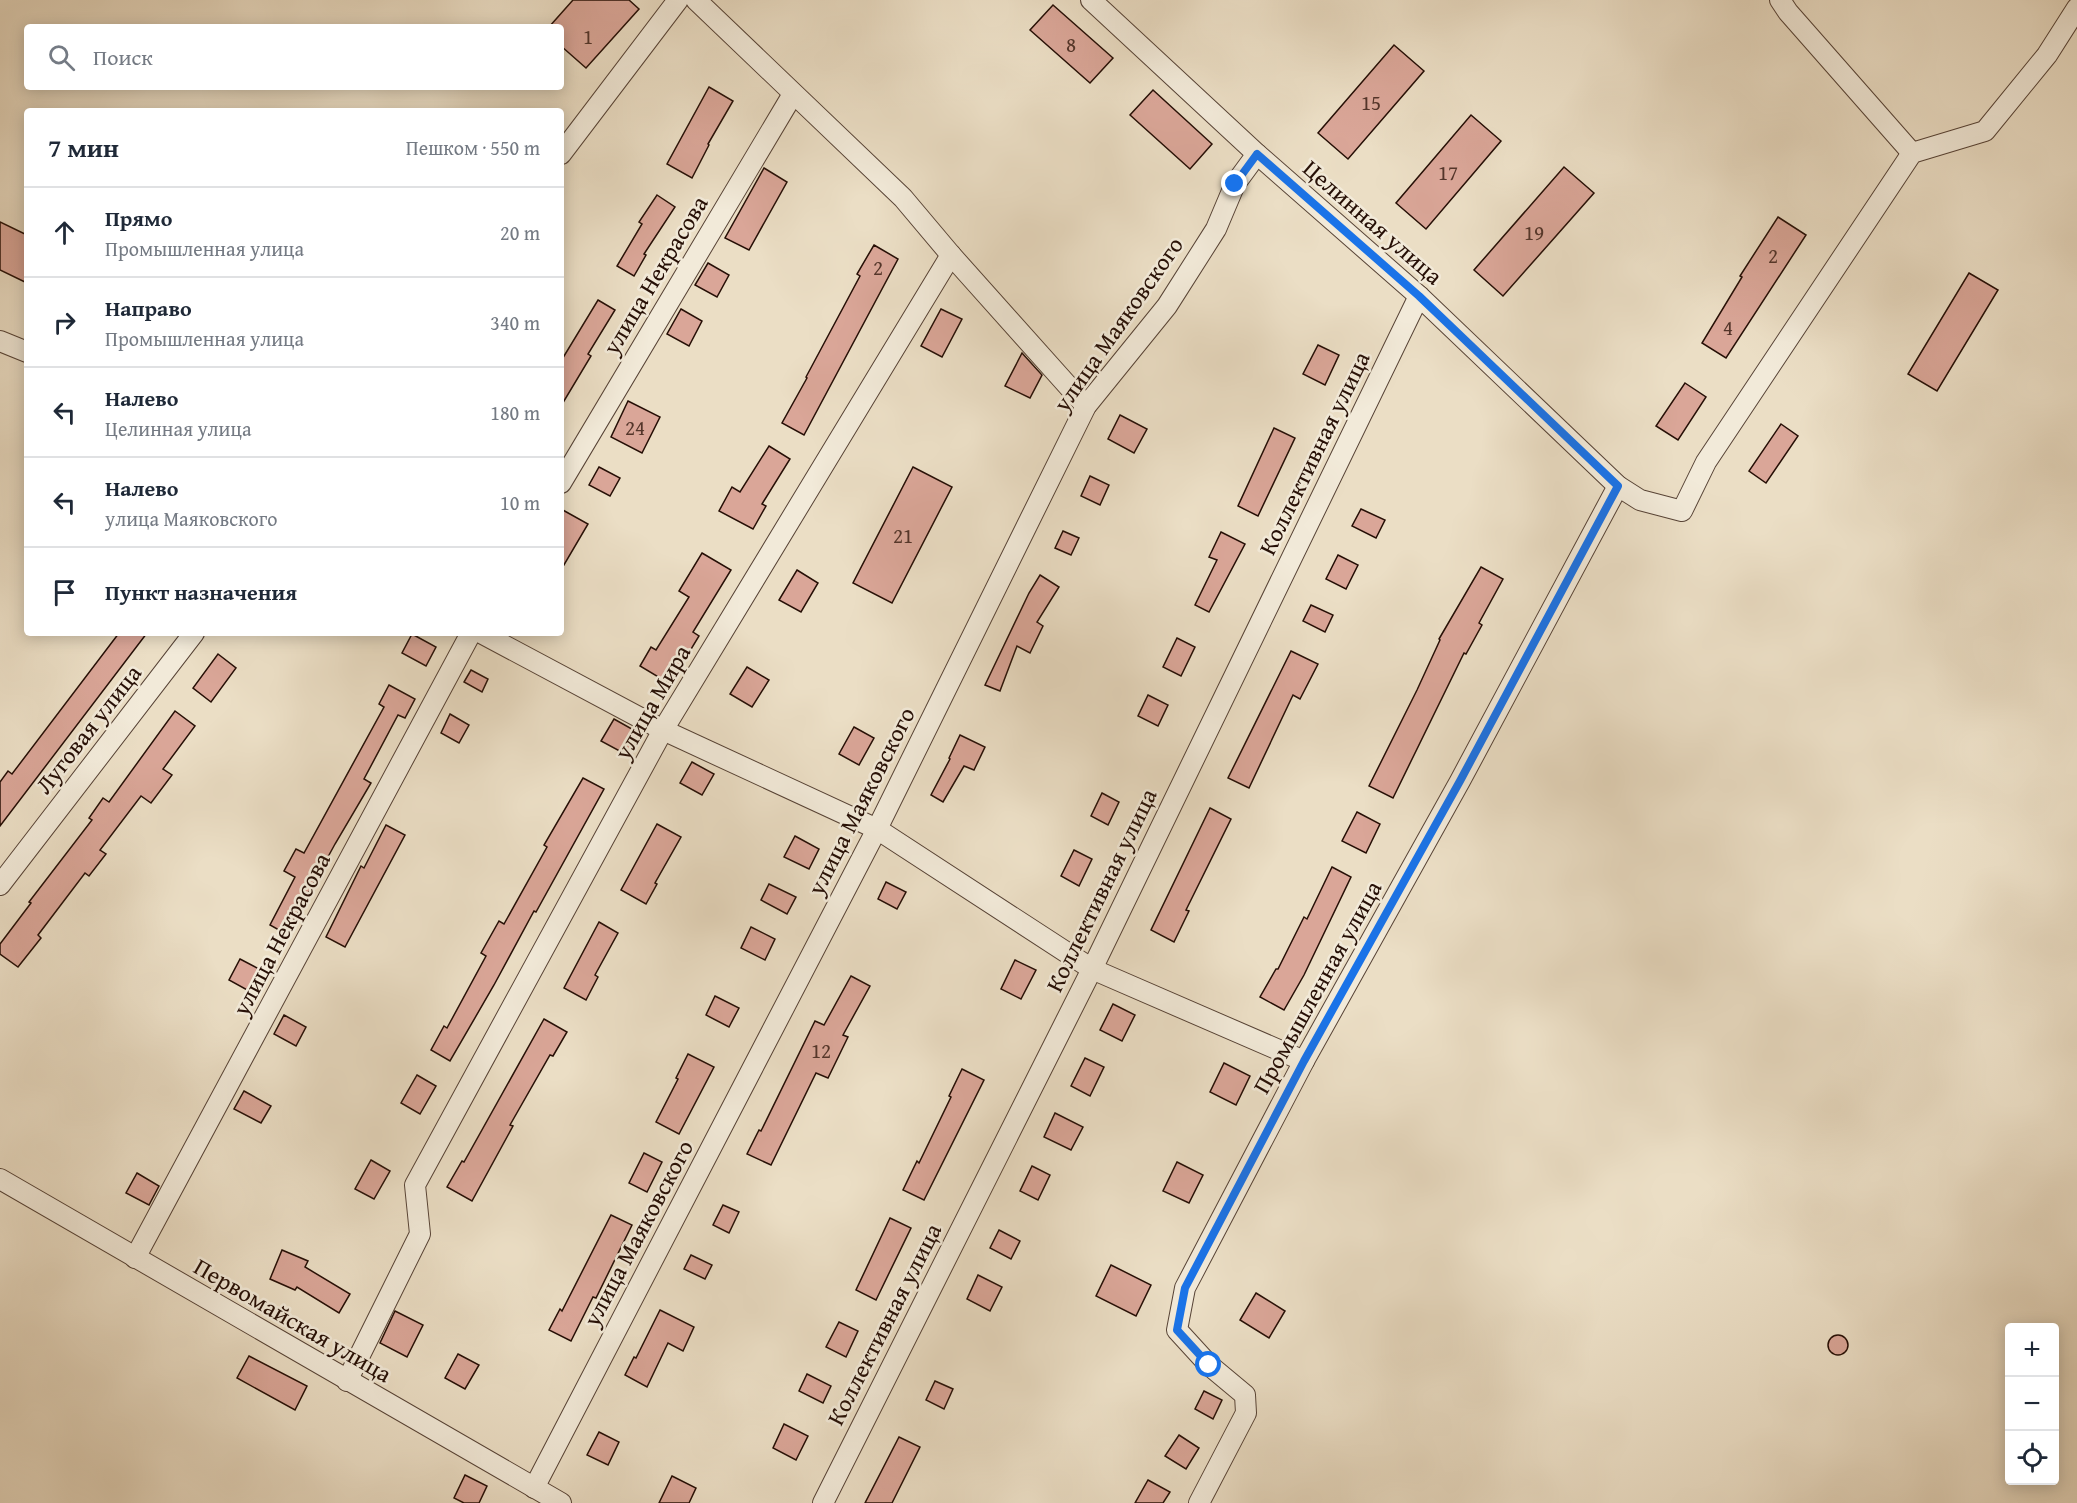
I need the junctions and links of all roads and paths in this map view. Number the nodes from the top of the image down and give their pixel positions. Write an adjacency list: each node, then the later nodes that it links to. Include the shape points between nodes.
1 (678, 0): 7 (street)
2 (696, 0): 6 (street)
3 (1091, 0): 9 (street, Целинная улица)
4 (1780, 0): 8 (street)
5 (2077, 8): 8 (street, via 2047,55 1985,131)
6 (793, 94): 10 (street, via 903,198); 15 (street, улица Некрасова)
7 (564, 150)
8 (1911, 153): 16 (street, Целинная улица, via 1706,462 1682,511 1641,500)
9 (1257, 154): 11 (street, Целинная улица); 14 (street, улица Маяковского, via 1235,184 1216,229 1167,306)
10 (951, 255): 14 (street); 20 (street, улица Мира)
11 (1419, 296): 16 (street, Целинная улица); 23 (street, Коллективная улица)
12 (0, 341): 13 (street)
13 (24, 351)
14 (1086, 406): 21 (street, улица Маяковского)
15 (564, 478)
16 (1618, 486): 24 (street, Промышленная улица)
17 (192, 636): 22 (street, Луговая улица)
18 (469, 636): 26 (street, улица Некрасова)
19 (487, 636): 20 (street)
20 (663, 730): 21 (street); 27 (street, улица Мира, via 415,1185 420,1234)
21 (877, 830): 23 (street); 28 (street, улица Маяковского)
22 (0, 885)
23 (1092, 969): 24 (street); 30 (street, Коллективная улица)
24 (1304, 1061): 31 (street, Промышленная улица, via 1185,1288 1177,1330 1209,1365 1245,1395 1246,1413)
25 (0, 1179): 26 (street, Первомайская улица)
26 (135, 1258): 27 (street, Первомайская улица)
27 (347, 1381): 28 (street, Первомайская улица)
28 (534, 1488): 29 (street, Первомайская улица)
29 (561, 1503)
30 (823, 1503)
31 (1198, 1503)

